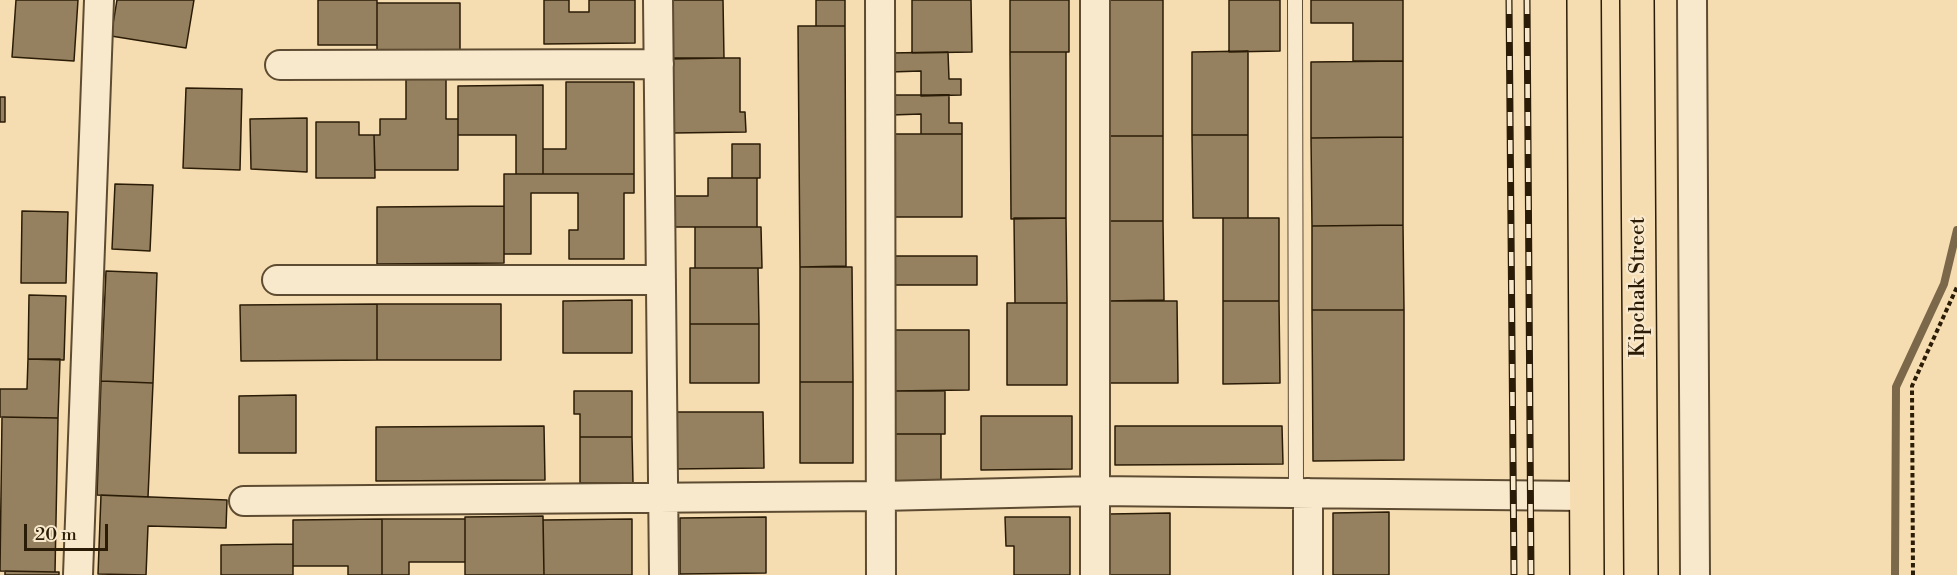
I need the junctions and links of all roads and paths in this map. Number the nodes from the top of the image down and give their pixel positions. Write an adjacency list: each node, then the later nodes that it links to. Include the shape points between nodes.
1 (99, 0): 20 (street)
2 (658, 0): 9 (street)
3 (880, 0): 16 (street)
4 (1095, 0): 14 (street)
5 (1295, 0): 15 (lane)
6 (1584, 0): 17 (main road)
7 (1638, 0): 26 (main road, Kipchak Street)
8 (1692, 0): 27 (street)
9 (659, 63): 10 (street); 12 (street)
10 (280, 65)
11 (277, 280): 12 (street)
12 (661, 280): 18 (street)
13 (1957, 286): 28 (path, via 1912,386)
14 (1095, 491): 15 (street); 16 (street); 23 (street)
15 (1302, 493): 17 (street); 24 (street)
16 (881, 496): 18 (street); 22 (street)
17 (1586, 496): 25 (main road)
18 (664, 497): 19 (street); 21 (street)
19 (244, 501)
20 (78, 575)
21 (664, 575)
22 (881, 575)
23 (1095, 575)
24 (1308, 575)
25 (1587, 575)
26 (1641, 575)
27 (1695, 575)
28 (1913, 575)

